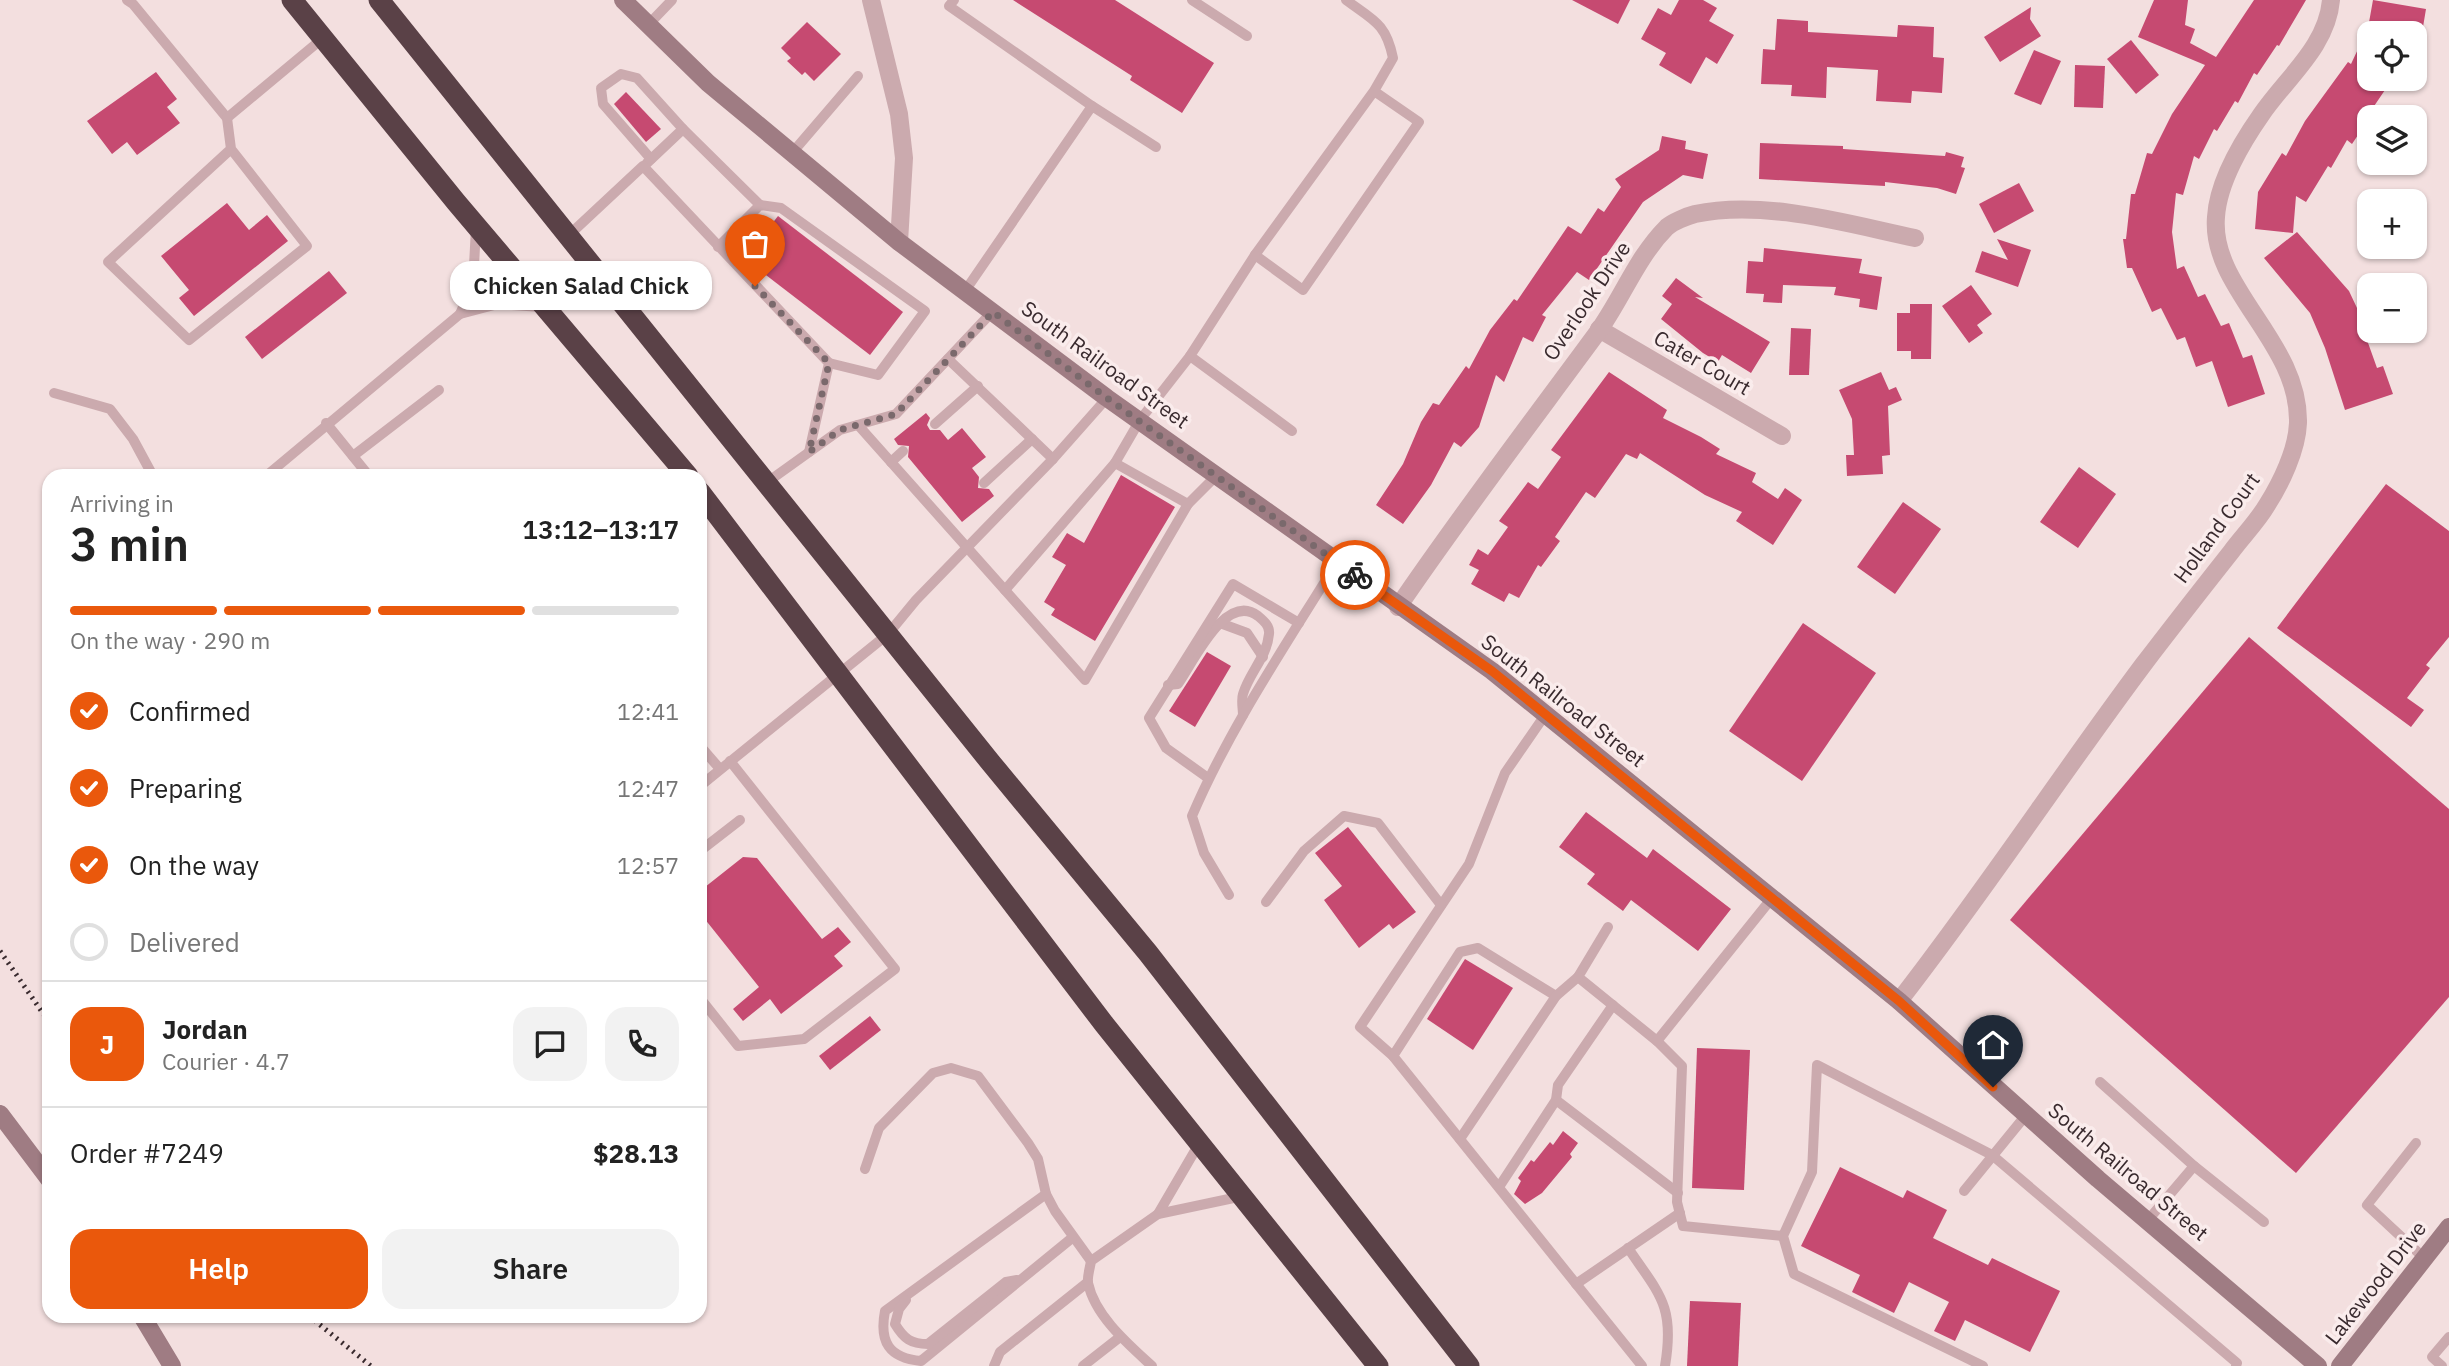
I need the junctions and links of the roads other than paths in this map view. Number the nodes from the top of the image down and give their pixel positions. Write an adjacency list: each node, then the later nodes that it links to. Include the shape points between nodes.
1 (127, 0): 17 (lane)
2 (292, 0): 13 (highway)
3 (379, 0): 25 (highway)
4 (623, 0): 11 (street, South Railroad Street)
5 (672, 0): 11 (lane)
6 (871, 0): 27 (street, via 899,114 904,158)
7 (954, 0): 16 (lane, via 949,6)
8 (1192, 0): 12 (lane)
9 (1346, 0): 15 (lane, via 1388,35 1393,58)
10 (2331, 0): 92 (street, Holland Court, via 2316,44 2261,115 2239,154 2220,194 2216,217 2225,263 2292,380 2298,424 2287,467 2266,506 2142,666 1961,922)
11 (648, 25): 21 (street, South Railroad Street)
12 (1247, 36)
13 (323, 38): 17 (lane); 24 (highway)
14 (858, 76): 21 (lane)
15 (1374, 91): 29 (lane); 29 (lane, via 1419,122 1303,290)
16 (1092, 106): 19 (lane); 30 (lane)
17 (227, 118): 20 (lane)
18 (683, 129): 22 (lane); 22 (lane, via 637,78 621,74 601,88 603,104); 23 (lane)
19 (1156, 147)
20 (231, 149): 20 (lane, via 108,262 189,340 307,246)
21 (792, 153): 27 (street, South Railroad Street)
22 (648, 163): 25 (lane); 28 (lane)
23 (760, 205): 28 (lane); 37 (lane, via 781,208 925,311 878,375)
24 (476, 226): 31 (highway); 33 (lane, via 473,284)
25 (568, 236): 60 (highway)
26 (1915, 238): 34 (street, Overlook Drive, via 1809,215 1741,210 1695,214 1669,225 1637,264)
27 (899, 242): 30 (street, South Railroad Street)
28 (718, 247): 37 (lane)
29 (1255, 255): 35 (lane)
30 (965, 291): 32 (street, South Railroad Street)
31 (545, 307): 33 (lane, via 498,303); 58 (highway)
32 (993, 312): 36 (lane); 41 (street, South Railroad Street)
33 (460, 314): 43 (lane)
34 (1599, 329): 47 (street, Cater Court); 69 (street, Overlook Drive, via 1460,515)
35 (1190, 356): 42 (lane); 46 (lane)
36 (948, 359): 38 (lane); 45 (lane, via 896,414)
37 (829, 363): 50 (lane)
38 (978, 386): 44 (lane); 48 (lane)
39 (439, 390): 51 (lane)
40 (54, 393): 55 (lane, via 110,409)
41 (1107, 398): 42 (street, South Railroad Street); 52 (lane)
42 (1140, 420): 54 (lane); 59 (street, South Railroad Street)
43 (326, 423): 51 (lane); 56 (lane)
44 (935, 424)
45 (858, 425): 50 (lane, via 840,430); 53 (lane)
46 (1292, 431)
47 (1782, 436)
48 (1032, 439): 52 (lane); 61 (lane)
49 (903, 451): 53 (lane)
50 (809, 452): 60 (lane)
51 (353, 456): 57 (lane)
52 (1053, 459): 66 (lane)
53 (891, 462): 65 (lane)
54 (1115, 463): 63 (lane); 68 (lane)
55 (149, 469)
56 (275, 469)
57 (363, 469)
58 (682, 469)
59 (1216, 475): 63 (lane); 67 (street, South Railroad Street)
60 (766, 483): 72 (highway)
61 (984, 483)
62 (707, 501): 74 (highway)
63 (1188, 505): 68 (lane, via 1085,680)
64 (952, 510): 65 (lane)
65 (942, 518): 66 (lane)
66 (967, 548): 68 (lane); 72 (lane)
67 (1337, 562): 69 (street, South Railroad Street); 71 (lane)
68 (1006, 590)
69 (1398, 607): 77 (street, South Railroad Street, via 1492,671)
70 (1220, 623): 73 (lane, via 1247,633); 73 (lane, via 1237,609 1251,611 1266,622 1269,632); 75 (lane, via 1178,684)
71 (1299, 623): 75 (lane, via 1233,584); 76 (lane)
72 (888, 634): 74 (lane); 135 (highway, via 1198,1016)
73 (1263, 657): 76 (lane, via 1242,695)
74 (838, 673): 79 (lane); 102 (highway, via 1036,936)
75 (1168, 685): 81 (lane, via 1149,718 1166,748)
76 (1243, 715): 81 (lane)
77 (1545, 715): 86 (street, South Railroad Street); 88 (lane, via 1505,773 1469,864)
78 (707, 754): 80 (lane)
79 (730, 761): 80 (lane); 94 (lane, via 895,969 804,1039 738,1046)
80 (720, 769): 82 (lane)
81 (1208, 778): 85 (lane, via 1192,817 1203,853)
82 (707, 780)
83 (740, 821): 84 (lane)
84 (707, 845)
85 (1230, 895)
86 (1772, 898): 92 (street, South Railroad Street); 95 (lane)
87 (1266, 902): 88 (lane, via 1304,851 1344,816 1378,823)
88 (1441, 905): 96 (lane, via 1360,1027)
89 (1608, 927): 90 (lane)
90 (1578, 977): 91 (lane); 93 (lane)
91 (1556, 996): 96 (lane, via 1478,948 1460,952); 101 (lane)
92 (1899, 1001): 100 (street, South Railroad Street)
93 (1613, 1005): 95 (lane); 98 (lane, via 1558,1085)
94 (707, 1007)
95 (1657, 1041): 110 (lane, via 1682,1066)
96 (1393, 1056): 101 (lane)
97 (2100, 1082): 105 (lane)
98 (1556, 1100): 108 (lane); 110 (lane)
99 (0, 1114): 107 (street)
100 (2025, 1115): 104 (lane); 115 (street, South Railroad Street)
101 (1460, 1139): 108 (lane)
102 (1199, 1142): 112 (highway); 114 (lane)
103 (2416, 1143): 121 (lane, via 2367,1205)
104 (1992, 1155): 109 (lane); 118 (lane, via 1817,1065 1812,1171); 139 (lane)
105 (2194, 1166): 115 (lane); 116 (lane)
106 (865, 1169): 111 (lane, via 879,1128 933,1073 951,1068 978,1076 1038,1159)
107 (42, 1170)
108 (1499, 1187): 125 (lane)
109 (1964, 1191)
110 (1678, 1193): 113 (lane)
111 (1046, 1194): 119 (lane); 126 (lane)
112 (1243, 1196): 114 (lane); 134 (highway)
113 (1680, 1213): 118 (lane, via 1683,1226); 120 (lane)
114 (1158, 1214): 122 (lane)
115 (2148, 1220): 140 (street, South Railroad Street)
116 (2264, 1222)
117 (2449, 1227): 121 (street, Lakewood Drive)
118 (1783, 1236): 138 (lane, via 1794,1274)
119 (1072, 1238): 122 (lane); 123 (lane)
120 (1628, 1248): 125 (lane); 137 (lane, via 1668,1311)
121 (2424, 1258): 141 (street, Lakewood Drive)
122 (1091, 1261): 124 (lane)
123 (1020, 1280): 126 (lane, via 1006,1283 928,1345 913,1344 895,1324 899,1309); 126 (lane, via 921,1361 906,1360 890,1349 881,1331 885,1311)
124 (1088, 1282): 128 (lane); 131 (lane, via 1000,1352)
125 (1576, 1284): 136 (lane)
126 (914, 1290)
127 (146, 1323): 130 (street)
128 (1120, 1337): 132 (lane); 133 (lane)
129 (2449, 1337): 142 (lane, via 2432,1357)
130 (172, 1366)
131 (994, 1366)
132 (1083, 1366)
133 (1152, 1366)
134 (1378, 1366)
135 (1469, 1366)
136 (1642, 1366)
137 (1665, 1366)
138 (1983, 1366)
139 (2236, 1366)
140 (2318, 1366)
141 (2340, 1366)
142 (2442, 1366)

